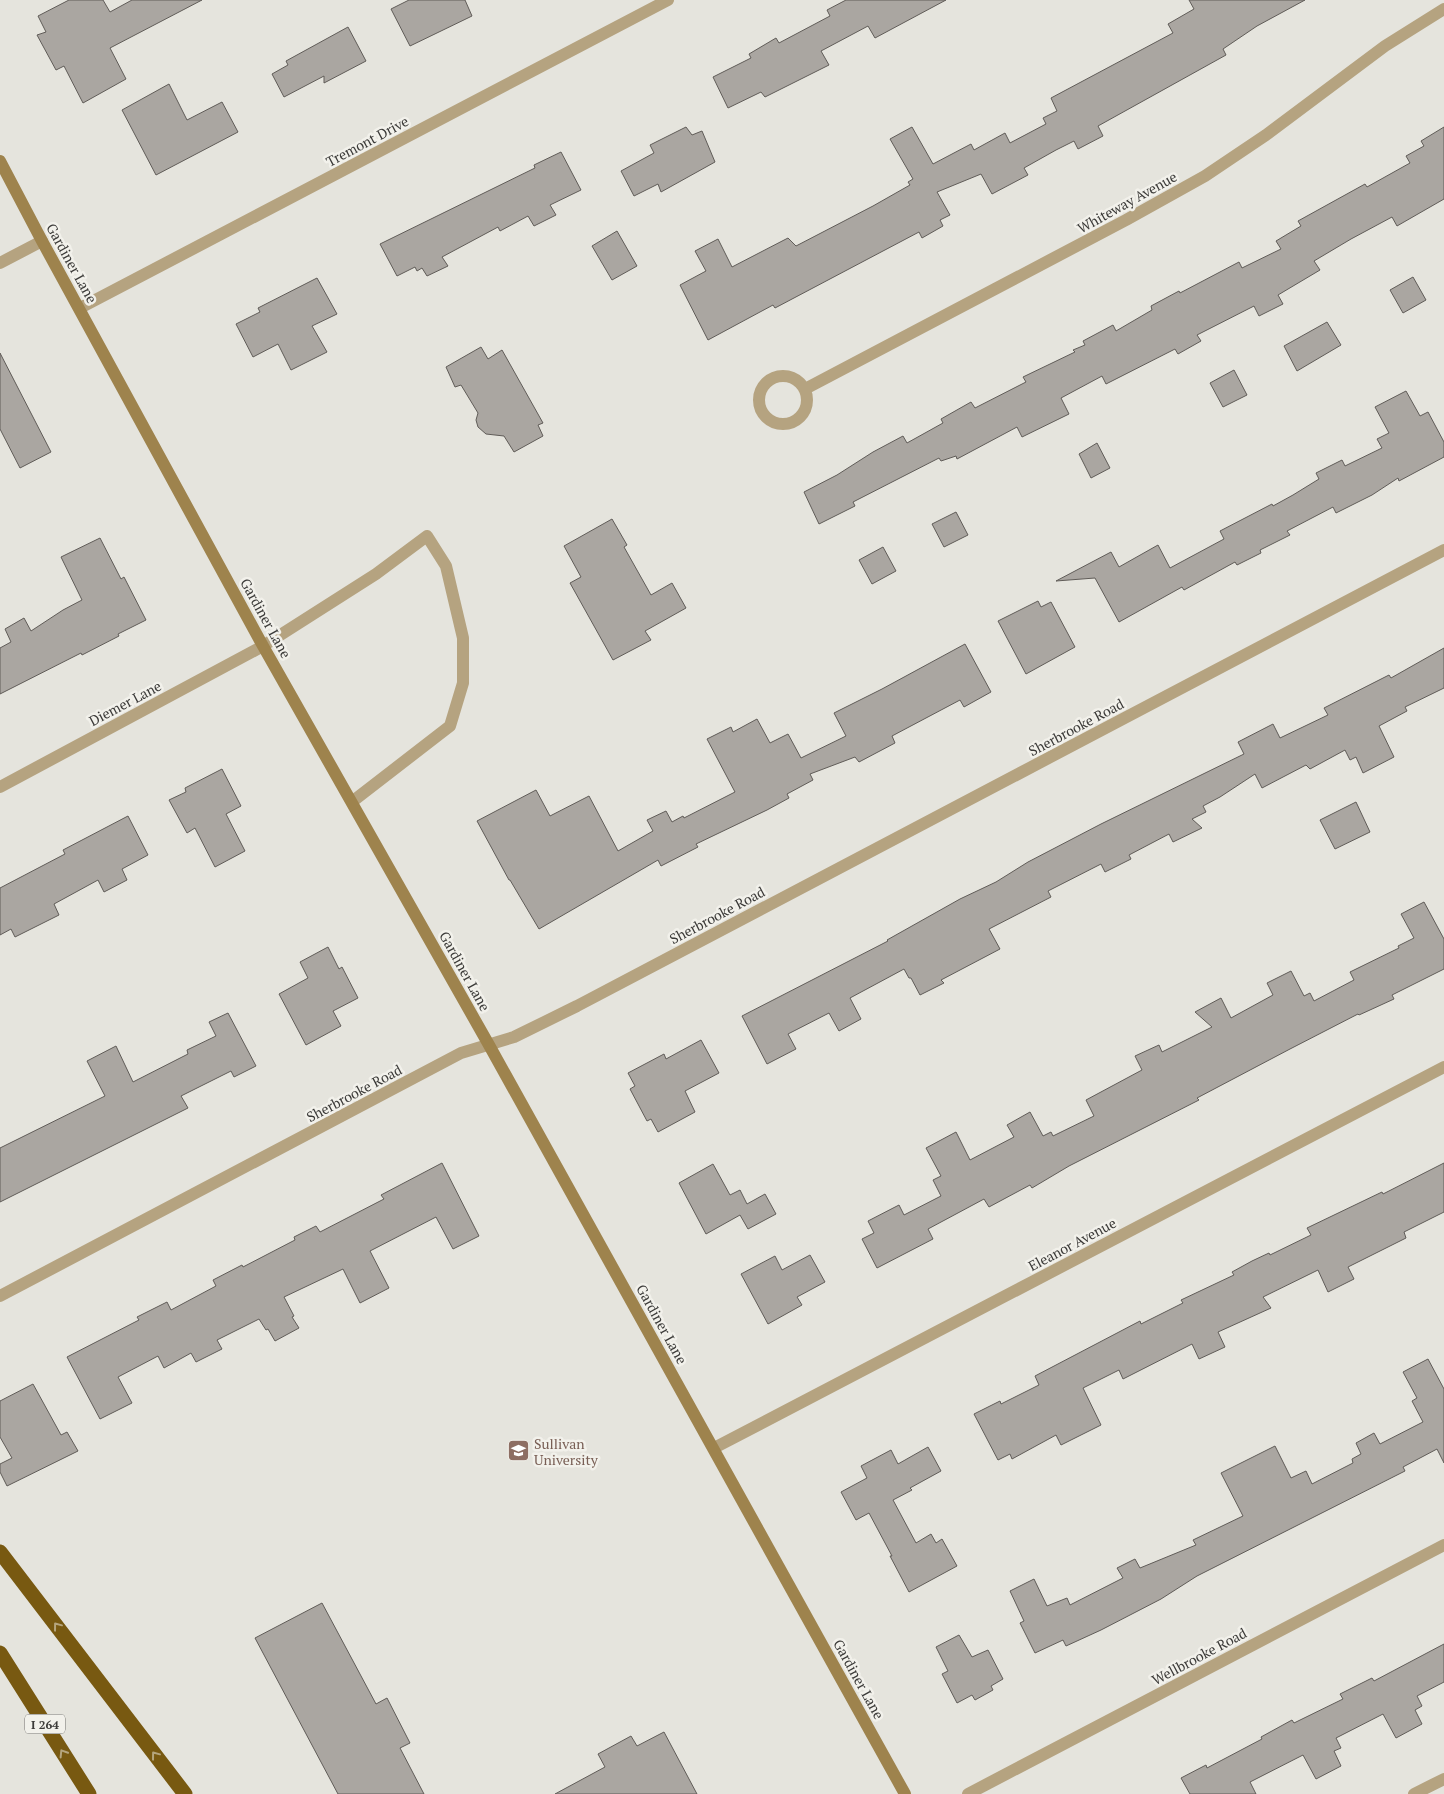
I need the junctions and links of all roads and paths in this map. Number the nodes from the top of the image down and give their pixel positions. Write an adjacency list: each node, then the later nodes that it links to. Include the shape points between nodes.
1 (668, 0): 6 (street, Tremont Drive)
2 (1444, 9): 7 (street, Whiteway Avenue, via 1385,46 1205,176)
3 (0, 161): 4 (main road, Gardiner Lane)
4 (42, 241): 5 (street); 6 (main road, Gardiner Lane)
5 (0, 263)
6 (80, 308): 9 (main road, Gardiner Lane)
7 (805, 389)
8 (1444, 550): 12 (street, Sherbrooke Road, via 577,1006 514,1037)
9 (264, 646): 10 (street, Diemer Lane); 11 (main road, Gardiner Lane); 11 (street, Diemer Lane, via 376,574 427,536 446,566 463,638 463,683 450,726)
10 (0, 787)
11 (353, 801): 12 (main road, Gardiner Lane)
12 (489, 1045): 14 (street, Sherbrooke Road, via 462,1053); 15 (main road, Gardiner Lane)
13 (1444, 1067): 15 (street, Eleanor Avenue)
14 (0, 1296)
15 (714, 1448): 22 (main road, Gardiner Lane)
16 (1444, 1545): 23 (street, Wellbrooke Road)
17 (0, 1552): 21 (highway, one-way to 17)
18 (0, 1654): 20 (highway, I 264, one-way to 18)
19 (1444, 1778): 24 (street)
20 (89, 1794)
21 (185, 1794)
22 (905, 1794)
23 (968, 1794)
24 (1414, 1794)

